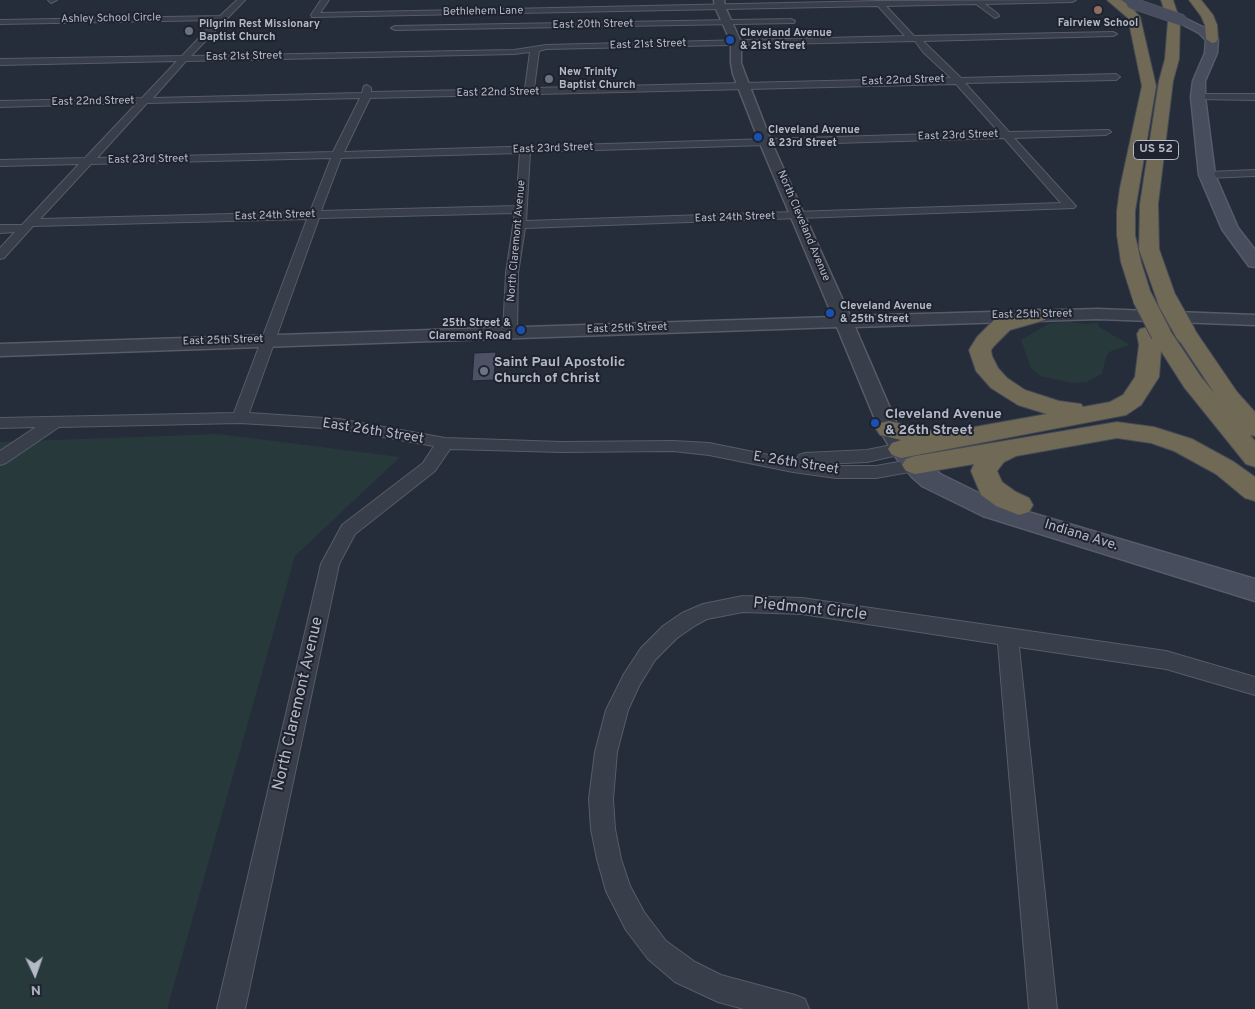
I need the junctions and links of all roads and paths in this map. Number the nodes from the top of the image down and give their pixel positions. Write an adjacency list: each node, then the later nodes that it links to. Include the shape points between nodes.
1 (241, 0): 20 (street)
2 (324, 0): 16 (street, Bethlehem Lane, via 315,15)
3 (493, 0): 18 (street)
4 (566, 0): 17 (street)
5 (1072, 0): 11 (street, Bethlehem Lane)
6 (1113, 0): 41 (highway, via 1134,17)
7 (1154, 0): 23 (highway)
8 (1166, 0): 76 (highway, US 52, bridge, via 1174,22 1172,59 1166,81 1149,213 1149,249 1167,300 1186,334 1229,397)
9 (1195, 0): 29 (highway, via 1207,15)
10 (861, 2): 14 (street, Bethlehem Lane); 15 (street, Bethlehem Lane)
11 (978, 2): 14 (street, Bethlehem Lane); 19 (street)
12 (1127, 2): 29 (main road, bridge, via 1182,20)
13 (720, 4): 15 (street, Bethlehem Lane); 17 (street, Bethlehem Lane); 22 (street, North Cleveland Avenue)
14 (879, 4): 28 (street)
15 (781, 5): 25 (street)
16 (403, 10): 18 (street, Bethlehem Lane); 24 (street)
17 (566, 10): 18 (street, Bethlehem Lane)
18 (491, 11): 30 (street)
19 (995, 16)
20 (222, 18): 21 (street, Ashley School Circle); 36 (street)
21 (0, 22)
22 (727, 23): 25 (street, East 20th Street); 30 (street, East 20th Street); 31 (street, North Cleveland Avenue)
23 (1159, 27)
24 (395, 28): 27 (street); 30 (street, East 20th Street)
25 (798, 31): 28 (street, East 21st Street); 31 (street, East 21st Street)
26 (1113, 34): 28 (street, East 21st Street)
27 (392, 37)
28 (914, 38): 39 (street, via 944,65)
29 (1212, 39): 44 (main road, via 1211,53 1199,81)
30 (487, 40): 33 (street, East 21st Street, via 514,52); 34 (street, East 21st Street)
31 (736, 42): 33 (street, East 21st Street); 40 (street, North Cleveland Avenue, via 736,63)
32 (388, 46): 34 (street)
33 (535, 49): 43 (street)
34 (384, 54): 36 (street, East 21st Street)
35 (1155, 58): 41 (highway, US 52)
36 (184, 59): 37 (street); 46 (street)
37 (0, 62)
38 (1116, 77): 39 (street, East 22nd Street)
39 (955, 80): 40 (street, East 22nd Street); 49 (street)
40 (744, 86): 43 (street, East 22nd Street); 50 (street, North Cleveland Avenue)
41 (1149, 86): 69 (highway, US 52, via 1128,188 1126,235 1131,262)
42 (366, 92): 43 (street, East 22nd Street); 46 (street, East 22nd Street); 52 (street)
43 (529, 92)
44 (1198, 97): 45 (street); 56 (main road)
45 (1255, 97)
46 (144, 101): 47 (street, East 22nd Street); 53 (street)
47 (0, 104)
48 (1106, 132): 49 (street, East 23rd Street)
49 (1005, 134): 50 (street, East 23rd Street); 59 (street, East 24th Street, via 1070,206)
50 (765, 141): 51 (street, East 23rd Street); 59 (street, North Cleveland Avenue)
51 (525, 150): 52 (street, East 23rd Street); 57 (street, North Claremont Avenue)
52 (337, 155): 53 (street, East 23rd Street); 58 (street)
53 (89, 161): 54 (street, East 23rd Street); 61 (street)
54 (0, 163)
55 (1255, 173): 56 (street)
56 (1208, 175): 64 (main road, via 1230,229)
57 (521, 208): 58 (street, East 24th Street); 60 (street, North Claremont Avenue)
58 (315, 215): 61 (street, East 24th Street); 70 (street)
59 (799, 216): 60 (street, East 24th Street); 66 (street, North Cleveland Avenue)
60 (520, 225): 68 (street, North Claremont Avenue, via 512,274)
61 (27, 226): 62 (street, East 24th Street); 63 (street)
62 (0, 229)
63 (0, 256)
64 (1255, 262)
65 (1037, 315): 66 (street, East 25th Street); 67 (street, East 25th Street); 72 (highway, via 1002,325 990,336 980,350 988,371 1008,390 1027,400 1058,409)
66 (843, 320): 68 (street, East 25th Street); 78 (street, North Cleveland Avenue)
67 (1255, 320)
68 (510, 333): 70 (street, East 25th Street)
69 (1154, 334): 72 (highway, via 1147,377 1139,392 1117,409); 82 (highway)
70 (267, 340): 71 (street, East 25th Street); 73 (street)
71 (0, 350)
72 (1096, 412): 78 (highway)
73 (240, 418): 74 (street, East 26th Street); 77 (street, East 26th Street, via 339,424)
74 (55, 422): 75 (street, East 26th Street); 81 (street)
75 (0, 423)
76 (1255, 428)
77 (445, 443): 80 (street, East 26th Street, via 673,446); 89 (street, North Claremont Avenue, via 429,467 348,530 330,564)
78 (902, 447): 79 (highway); 80 (street, E. 26th Street, via 876,472 836,472); 84 (main road, Indiana Ave., via 976,493); 86 (main road, Indiana Ave., via 932,480 992,510)
79 (1007, 450): 83 (highway, via 1111,430 1139,432 1183,445 1225,468); 84 (highway, via 991,460 984,471 991,488)
80 (744, 455)
81 (0, 458)
82 (1255, 458)
83 (1255, 491)
84 (1019, 505): 85 (main road, Indiana Ave.)
85 (1255, 576)
86 (1255, 590)
87 (1008, 638): 88 (street, Piedmont Circle, via 1166,660); 90 (street, Piedmont Circle, via 802,606 743,604 703,612 689,619 648,654 631,680 617,710 606,752 601,799 608,860 619,891 635,921 657,950 685,972 718,988); 91 (street)
88 (1255, 686)
89 (231, 1009)
90 (795, 1009)
91 (1043, 1009)

